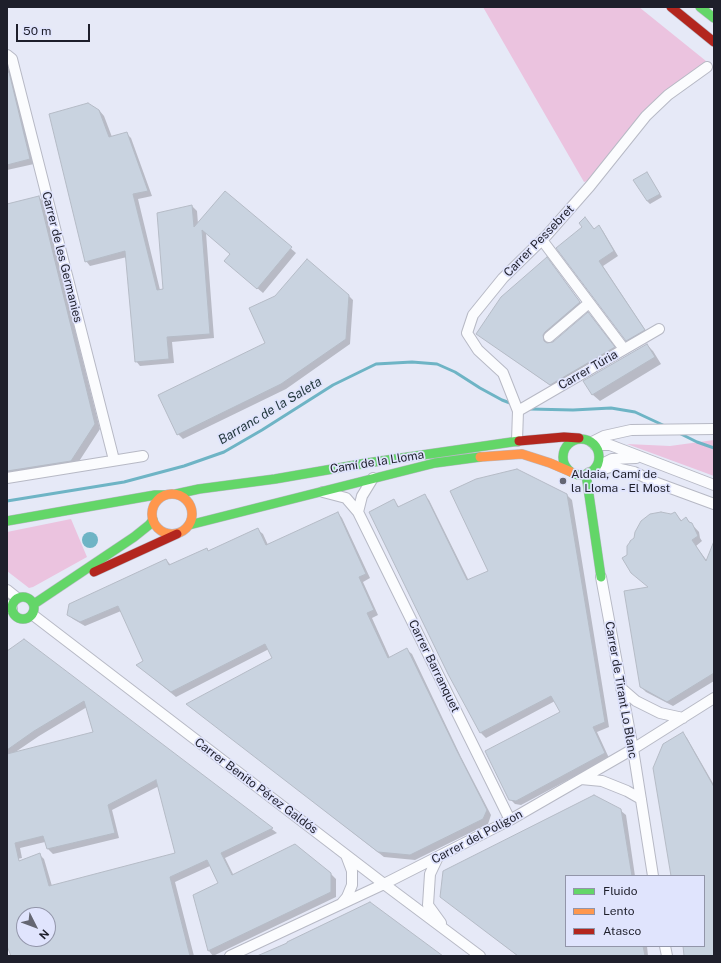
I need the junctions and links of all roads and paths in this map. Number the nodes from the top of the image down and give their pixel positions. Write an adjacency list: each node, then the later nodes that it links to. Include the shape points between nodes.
1 (671, 7): 4 (street)
2 (700, 7): 3 (street)
3 (714, 18)
4 (714, 42)
5 (7, 55): 19 (street, Carrer de les Germanies, via 12,59)
6 (707, 67): 7 (street, Carrer Pessebret, via 668,95 646,116 590,186)
7 (542, 240): 8 (street); 12 (street, Carrer Pessebret, via 503,278 473,315 467,333 478,350 503,373)
8 (589, 303): 10 (street); 11 (street)
9 (659, 329): 11 (street, Carrer Túria)
10 (549, 337)
11 (624, 349): 12 (street, Carrer Túria)
12 (518, 411): 15 (street, Carrer Pessebret)
13 (714, 429): 16 (street, via 631,430 604,436)
14 (579, 438): 15 (street, Camí de la Lloma); 16 (street); 21 (street, via 569,443 563,452 564,463)
15 (517, 441): 26 (street, Camí de la Lloma)
16 (594, 443): 18 (street, via 610,445); 20 (street, via 600,458)
17 (143, 456): 19 (street)
18 (640, 458): 20 (street, via 612,459); 24 (street)
19 (114, 460): 22 (street)
20 (591, 471): 21 (street); 28 (street, Carrer de Tirant Lo Blanc); 29 (street, via 611,467 634,472)
21 (573, 473): 23 (street, Camí de la Lloma, via 522,454 435,463); 28 (street, Carrer de Tirant Lo Blanc)
22 (7, 478)
23 (373, 478): 25 (street, Camí de la Lloma); 31 (street, via 362,496)
24 (714, 486)
25 (320, 491): 31 (street, Carrer Barranquet, via 346,498); 34 (street, Camí de la Lloma)
26 (176, 494): 27 (street); 34 (street, via 187,500 191,506 192,519)
27 (164, 495): 30 (street); 32 (street, via 155,502)
28 (590, 504): 36 (street, Carrer de Tirant Lo Blanc)
29 (714, 504)
30 (80, 509): 32 (street, via 138,506 143,507); 33 (street)
31 (358, 512): 49 (street, Carrer Barranquet)
32 (152, 516): 35 (street, via 160,530); 37 (street, via 144,529)
33 (7, 521)
34 (189, 525): 35 (street)
35 (177, 534): 37 (street)
36 (601, 577): 43 (street, Carrer de Tirant Lo Blanc)
37 (59, 588): 40 (street)
38 (7, 590): 39 (street)
39 (17, 598): 40 (street, via 29,598); 41 (street, via 12,605)
40 (34, 604): 42 (street)
41 (11, 614): 42 (street, via 26,620)
42 (33, 615): 50 (street, Carrer Benito Pérez Galdós)
43 (621, 688): 45 (street, via 636,701 660,713); 46 (street, Carrer de Tirant Lo Blanc)
44 (714, 698): 45 (street, Carrer del Poligon)
45 (683, 718): 46 (street, Carrer del Poligon)
46 (633, 749): 47 (street, Carrer del Poligon); 48 (street, Carrer de Tirant Lo Blanc)
47 (581, 779): 48 (street, via 602,782); 49 (street, Carrer del Poligon)
48 (641, 799): 52 (street, Carrer de Tirant Lo Blanc)
49 (510, 820): 51 (street, Carrer del Poligon)
50 (346, 855): 53 (street, Carrer Benito Pérez Galdós); 54 (street, via 352,871 352,886)
51 (438, 857): 53 (street, Carrer del Poligon); 55 (street, via 430,874 428,905)
52 (653, 875)
53 (384, 884): 54 (street, Carrer del Poligon); 55 (street, Carrer Benito Pérez Galdós)
54 (341, 904): 56 (street, Carrer del Poligon)
55 (448, 933): 57 (street, Carrer Benito Pérez Galdós)
56 (230, 956)
57 (480, 956)

